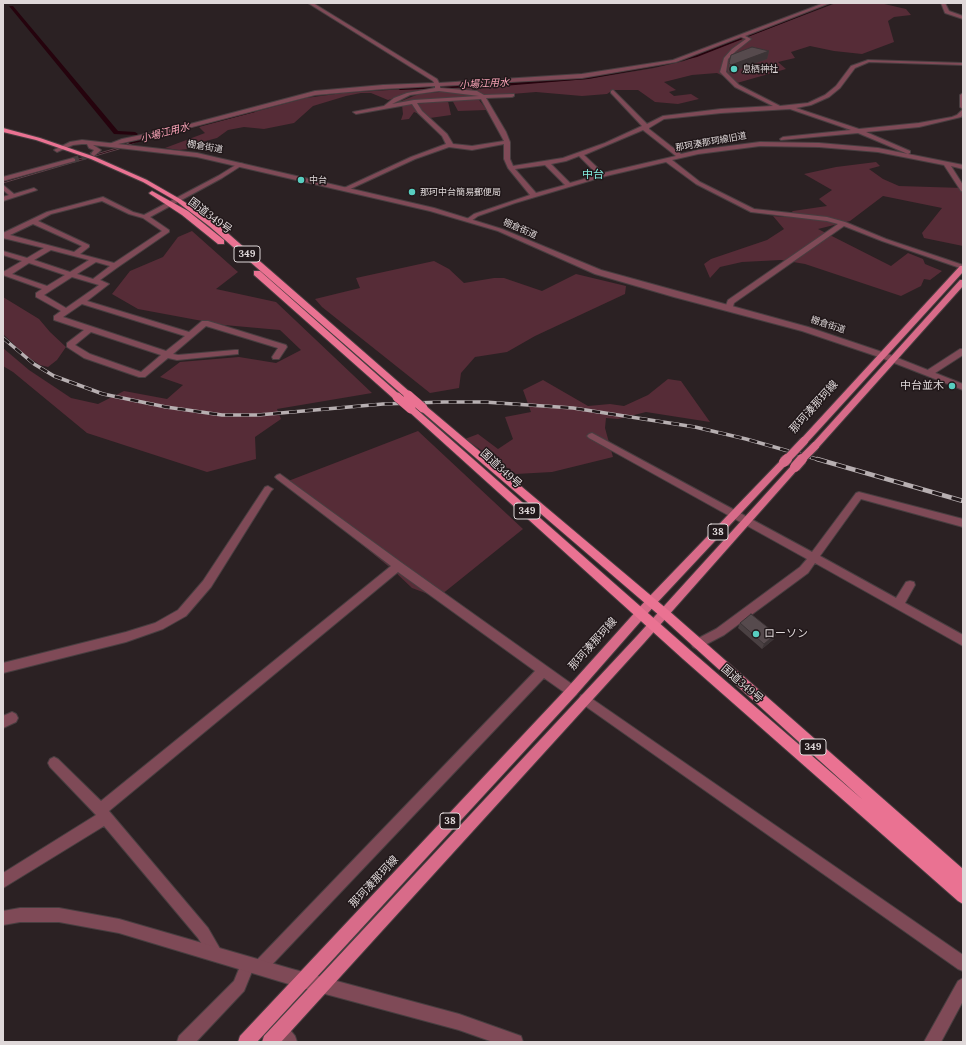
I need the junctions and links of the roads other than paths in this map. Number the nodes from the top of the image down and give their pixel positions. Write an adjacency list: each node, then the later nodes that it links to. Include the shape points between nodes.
1 (310, 3): 7 (street, via 435,80)
2 (828, 3): 5 (street)
3 (943, 3): 4 (street, via 947,12)
4 (963, 18)
5 (744, 37): 7 (street, via 684,58 602,74); 16 (street, via 749,39 726,60 723,72 737,86)
6 (963, 64): 14 (street, via 868,61 853,67 838,87 827,96 809,104)
7 (438, 87): 11 (street, via 477,93); 13 (street, via 409,94); 26 (street, via 383,87 315,93)
8 (613, 92): 19 (street)
9 (512, 95): 11 (street)
10 (963, 95): 15 (street)
11 (482, 97): 12 (street); 23 (street)
12 (414, 102): 13 (street); 27 (street, via 420,112 445,135)
13 (386, 106): 18 (street)
14 (790, 107): 16 (street); 21 (street)
15 (963, 107)
16 (780, 108): 19 (street, via 677,116 657,121)
17 (963, 111): 21 (street, via 959,116 936,122)
18 (356, 112)
19 (646, 128): 30 (street); 31 (street)
20 (3, 130): 28 (highway, 国道349号 / 349)
21 (856, 131): 25 (street); 32 (street)
22 (3, 135): 28 (highway, 国道349号 / 349)
23 (507, 142): 27 (street, via 467,148); 39 (street, via 507,158)
24 (89, 143): 26 (street, 棚倉街道); 28 (street, 棚倉街道, via 77,142); 29 (street, via 98,150)
25 (765, 143): 31 (street, 那珂湊那珂線旧道); 32 (street, 那珂湊那珂線旧道, via 878,150)
26 (111, 145): 36 (street, 棚倉街道, via 180,153)
27 (450, 145): 44 (street, via 413,158)
28 (61, 148): 50 (highway, 国道349号 / 349, via 119,168); 51 (highway, 国道349号 / 349, via 130,181)
29 (94, 154)
30 (581, 154): 35 (street); 40 (street)
31 (680, 156): 33 (street, 那珂湊那珂線旧道)
32 (919, 158): 37 (street, 那珂湊那珂線旧道)
33 (666, 159): 40 (street, 那珂湊那珂線旧道); 55 (street, via 698,183 753,211)
34 (73, 160): 41 (street)
35 (547, 163): 39 (street); 42 (street)
36 (241, 164): 44 (street, 棚倉街道); 50 (street)
37 (946, 164): 38 (street, 那珂湊那珂線旧道); 46 (street)
38 (963, 167)
39 (511, 168): 47 (street)
40 (601, 175): 42 (street, 那珂湊那珂線旧道)
41 (3, 179)
42 (569, 185): 47 (street, 那珂湊那珂線旧道)
43 (3, 187): 48 (street)
44 (346, 188): 53 (street, 棚倉街道)
45 (34, 190): 48 (street)
46 (963, 190)
47 (534, 195): 53 (street, 那珂湊那珂線旧道, via 476,215)
48 (13, 196): 49 (street)
49 (3, 199)
50 (178, 200): 51 (street); 91 (highway, 国道349号 / 349, bridge, via 212,224)
51 (170, 204): 52 (street); 94 (highway, 国道349号 / 349, bridge, via 216,237)
52 (145, 217): 54 (street, via 131,213 103,198 57,210); 62 (street, via 167,231)
53 (469, 220): 70 (street, 棚倉街道, via 500,230 598,272)
54 (33, 221): 56 (street); 59 (street, via 87,246)
55 (843, 223): 63 (street); 70 (street, via 731,302)
56 (3, 235): 57 (street)
57 (49, 248): 59 (street); 61 (street)
58 (3, 253): 61 (street)
59 (75, 254): 60 (street)
60 (95, 260): 62 (street); 65 (street)
61 (29, 261): 64 (street); 65 (street)
62 (115, 265): 66 (street)
63 (963, 268): 77 (main road, 那珂湊那珂線 / 38)
64 (4, 275): 68 (street)
65 (71, 275): 66 (street); 68 (street)
66 (93, 282): 69 (street, via 105,284)
67 (963, 282): 79 (main road, 38)
68 (48, 289): 71 (street, via 39,295)
69 (80, 301): 71 (street); 73 (street)
70 (729, 308): 77 (street, 棚倉街道, via 805,328)
71 (66, 311): 72 (street, via 57,318)
72 (89, 330): 76 (street); 76 (street, via 70,345 87,356 142,375)
73 (191, 335): 76 (street); 78 (street, via 205,323 283,347)
74 (963, 351): 80 (street)
75 (235, 352): 76 (street, via 177,358)
76 (166, 355)
77 (882, 355): 79 (street, 棚倉街道); 85 (main road, 那珂湊那珂線 / 38, bridge)
78 (276, 357)
79 (893, 359): 80 (street, 棚倉街道); 86 (main road, 38, bridge)
80 (930, 373): 81 (street, 棚倉街道)
81 (963, 387)
82 (592, 436): 85 (street)
83 (280, 476): 89 (street)
84 (268, 489): 98 (street, via 207,584 182,613 160,626 126,637)
85 (735, 514): 86 (street); 91 (main road, 那珂湊那珂線 / 38)
86 (746, 520): 88 (street); 93 (main road, 38)
87 (963, 523): 88 (street, via 859,495)
88 (814, 558): 92 (street); 97 (street, via 804,570 720,632)
89 (398, 566): 99 (street); 103 (street)
90 (910, 585): 92 (street)
91 (651, 602): 93 (highway, 国道349号 / 349); 94 (main road, 那珂湊那珂線 / 38)
92 (898, 605): 96 (street)
93 (664, 613): 95 (main road, 38); 97 (highway, 国道349号 / 349)
94 (641, 614): 95 (highway, 国道349号 / 349); 100 (main road, 那珂湊那珂線 / 38)
95 (653, 625): 101 (main road, 38); 106 (highway, 国道349号 / 349)
96 (963, 641)
97 (698, 644): 104 (highway, 国道349号 / 349)
98 (3, 668)
99 (543, 671): 100 (street); 110 (street)
100 (572, 690): 111 (main road, 那珂湊那珂線 / 38)
101 (585, 700): 109 (street); 112 (main road, 38)
102 (54, 763): 103 (street)
103 (103, 814): 105 (street); 108 (street, via 203,933)
104 (963, 879)
105 (3, 881)
106 (963, 896)
107 (3, 918): 108 (street, via 20,915 82,918)
108 (216, 954): 110 (street)
109 (963, 964)
110 (254, 966): 111 (street); 115 (street, via 239,986)
111 (304, 980): 112 (street); 116 (main road, 那珂湊那珂線 / 38)
112 (322, 985): 114 (main road, 38); 117 (street, via 459,1022)
113 (963, 986): 118 (street)
114 (280, 1038)
115 (185, 1042)
116 (246, 1042)
117 (515, 1042)
118 (932, 1042)

